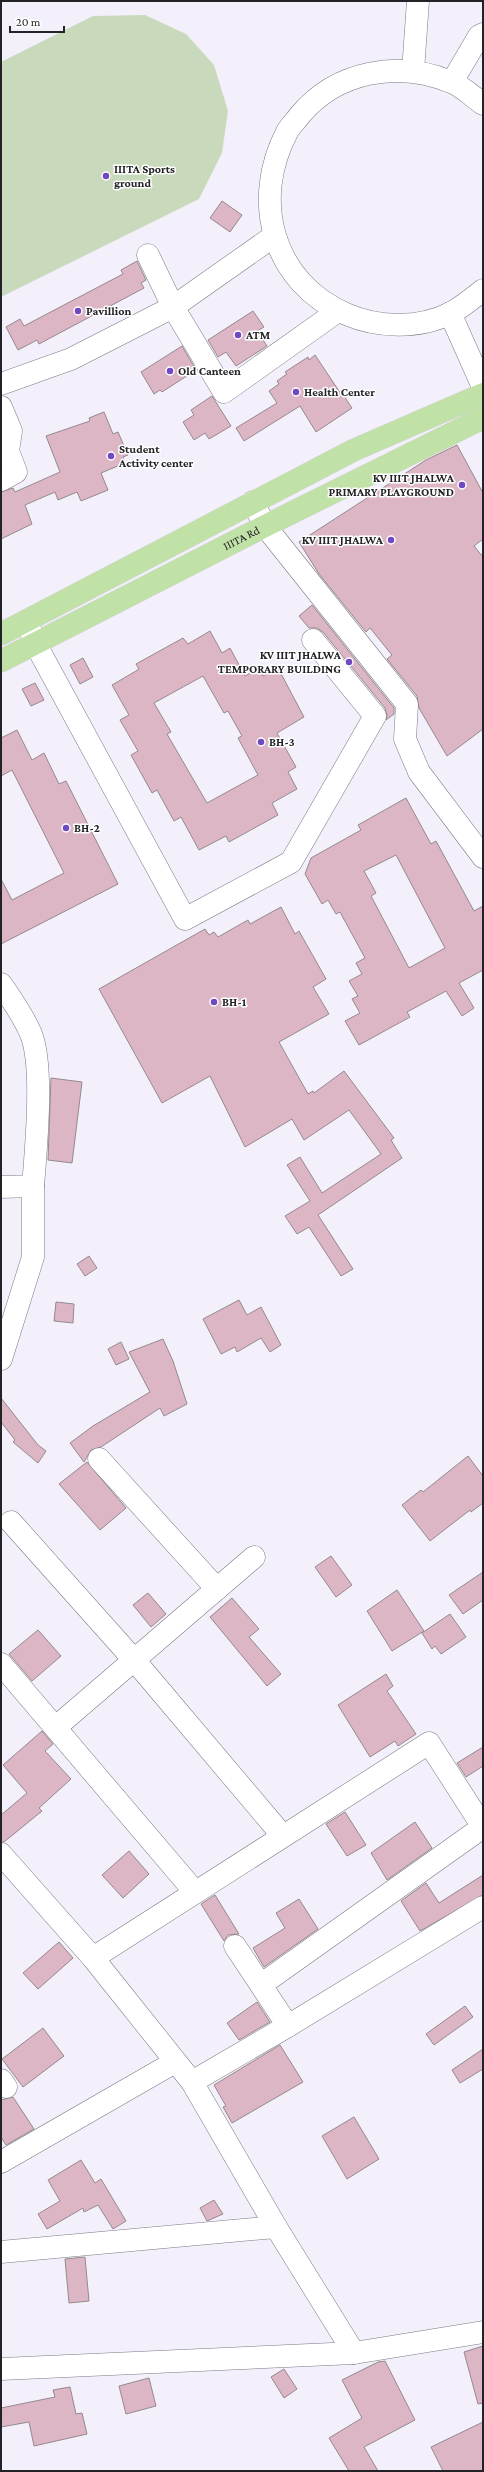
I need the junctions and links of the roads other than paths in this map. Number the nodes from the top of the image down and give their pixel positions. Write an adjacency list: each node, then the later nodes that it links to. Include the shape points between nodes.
1 (418, 1): 3 (street)
2 (483, 34): 4 (street, via 479,36)
3 (412, 70): 4 (street); 6 (street, via 376,71 342,82 311,102 288,130 272,171 268,200)
4 (452, 82): 5 (street)
5 (479, 98)
6 (274, 236): 9 (street); 10 (street, via 287,264 306,289)
7 (148, 255): 9 (street)
8 (483, 290): 11 (street)
9 (173, 307): 10 (street, via 224,392); 12 (street, via 71,359)
10 (338, 311): 11 (street, via 359,320 390,325 421,323)
11 (450, 313): 13 (street)
12 (1, 384)
13 (483, 387)
14 (483, 394): 18 (main road, via 354,450)
15 (1, 407): 17 (street, via 11,431 8,451 16,472)
16 (483, 418): 19 (main road, IIITA Rd)
17 (1, 480)
18 (253, 502): 19 (street); 20 (main road)
19 (265, 526): 23 (main road, IIITA Rd); 25 (street, via 407,704 405,739 419,772)
20 (26, 621): 21 (main road); 23 (street)
21 (1, 634)
22 (313, 640): 23 (street, via 375,716 291,862 185,919)
23 (35, 643): 24 (main road, IIITA Rd)
24 (1, 661)
25 (483, 857)
26 (1, 984): 27 (street, via 18,1008 31,1035 36,1066 37,1128)
27 (33, 1186): 28 (street); 29 (street, via 33,1257)
28 (1, 1187)
29 (1, 1359)
30 (99, 1459): 33 (street)
31 (11, 1522): 34 (street)
32 (254, 1557): 33 (street)
33 (216, 1588): 34 (street)
34 (135, 1661): 36 (street); 38 (street)
35 (1, 1664): 36 (street)
36 (56, 1727): 40 (street)
37 (483, 1827): 38 (street, via 429,1743); 44 (street)
38 (282, 1835): 40 (street)
39 (1, 1854): 43 (street)
40 (195, 1892): 43 (street)
41 (483, 1907): 45 (street)
42 (235, 1946): 44 (street)
43 (93, 1958): 46 (street)
44 (262, 1984): 45 (street)
45 (288, 2026): 47 (street)
46 (175, 2062): 47 (street); 48 (street)
47 (192, 2082): 49 (street)
48 (1, 2162)
49 (276, 2227): 50 (street); 52 (street)
50 (1, 2252)
51 (483, 2332): 52 (street)
52 (354, 2353): 53 (street)
53 (1, 2369)

